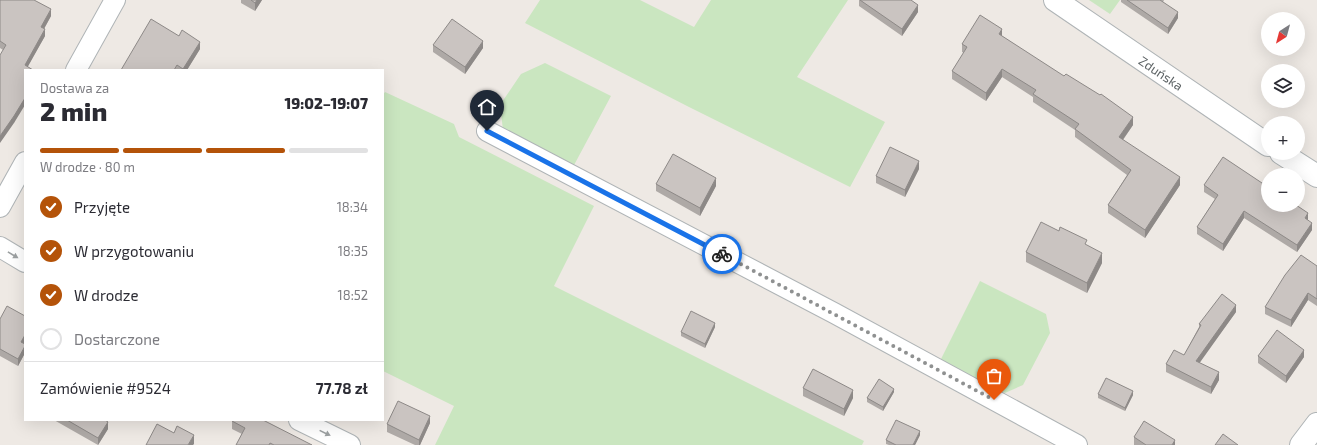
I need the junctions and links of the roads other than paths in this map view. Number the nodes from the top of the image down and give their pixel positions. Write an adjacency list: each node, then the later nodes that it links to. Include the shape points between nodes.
1 (115, 0): 3 (street)
2 (1055, 0): 5 (street, Zduńska)
3 (77, 69)
4 (487, 131): 15 (street, via 834,313)
5 (1261, 140)
6 (1292, 160): 8 (street)
7 (24, 164): 9 (street)
8 (1317, 176)
9 (0, 207)
10 (0, 247): 11 (street, one-way to 11)
11 (24, 261)
12 (301, 421): 14 (street, one-way to 14)
13 (1317, 424): 16 (street)
14 (350, 445)
15 (1077, 445)
16 (1301, 445)

